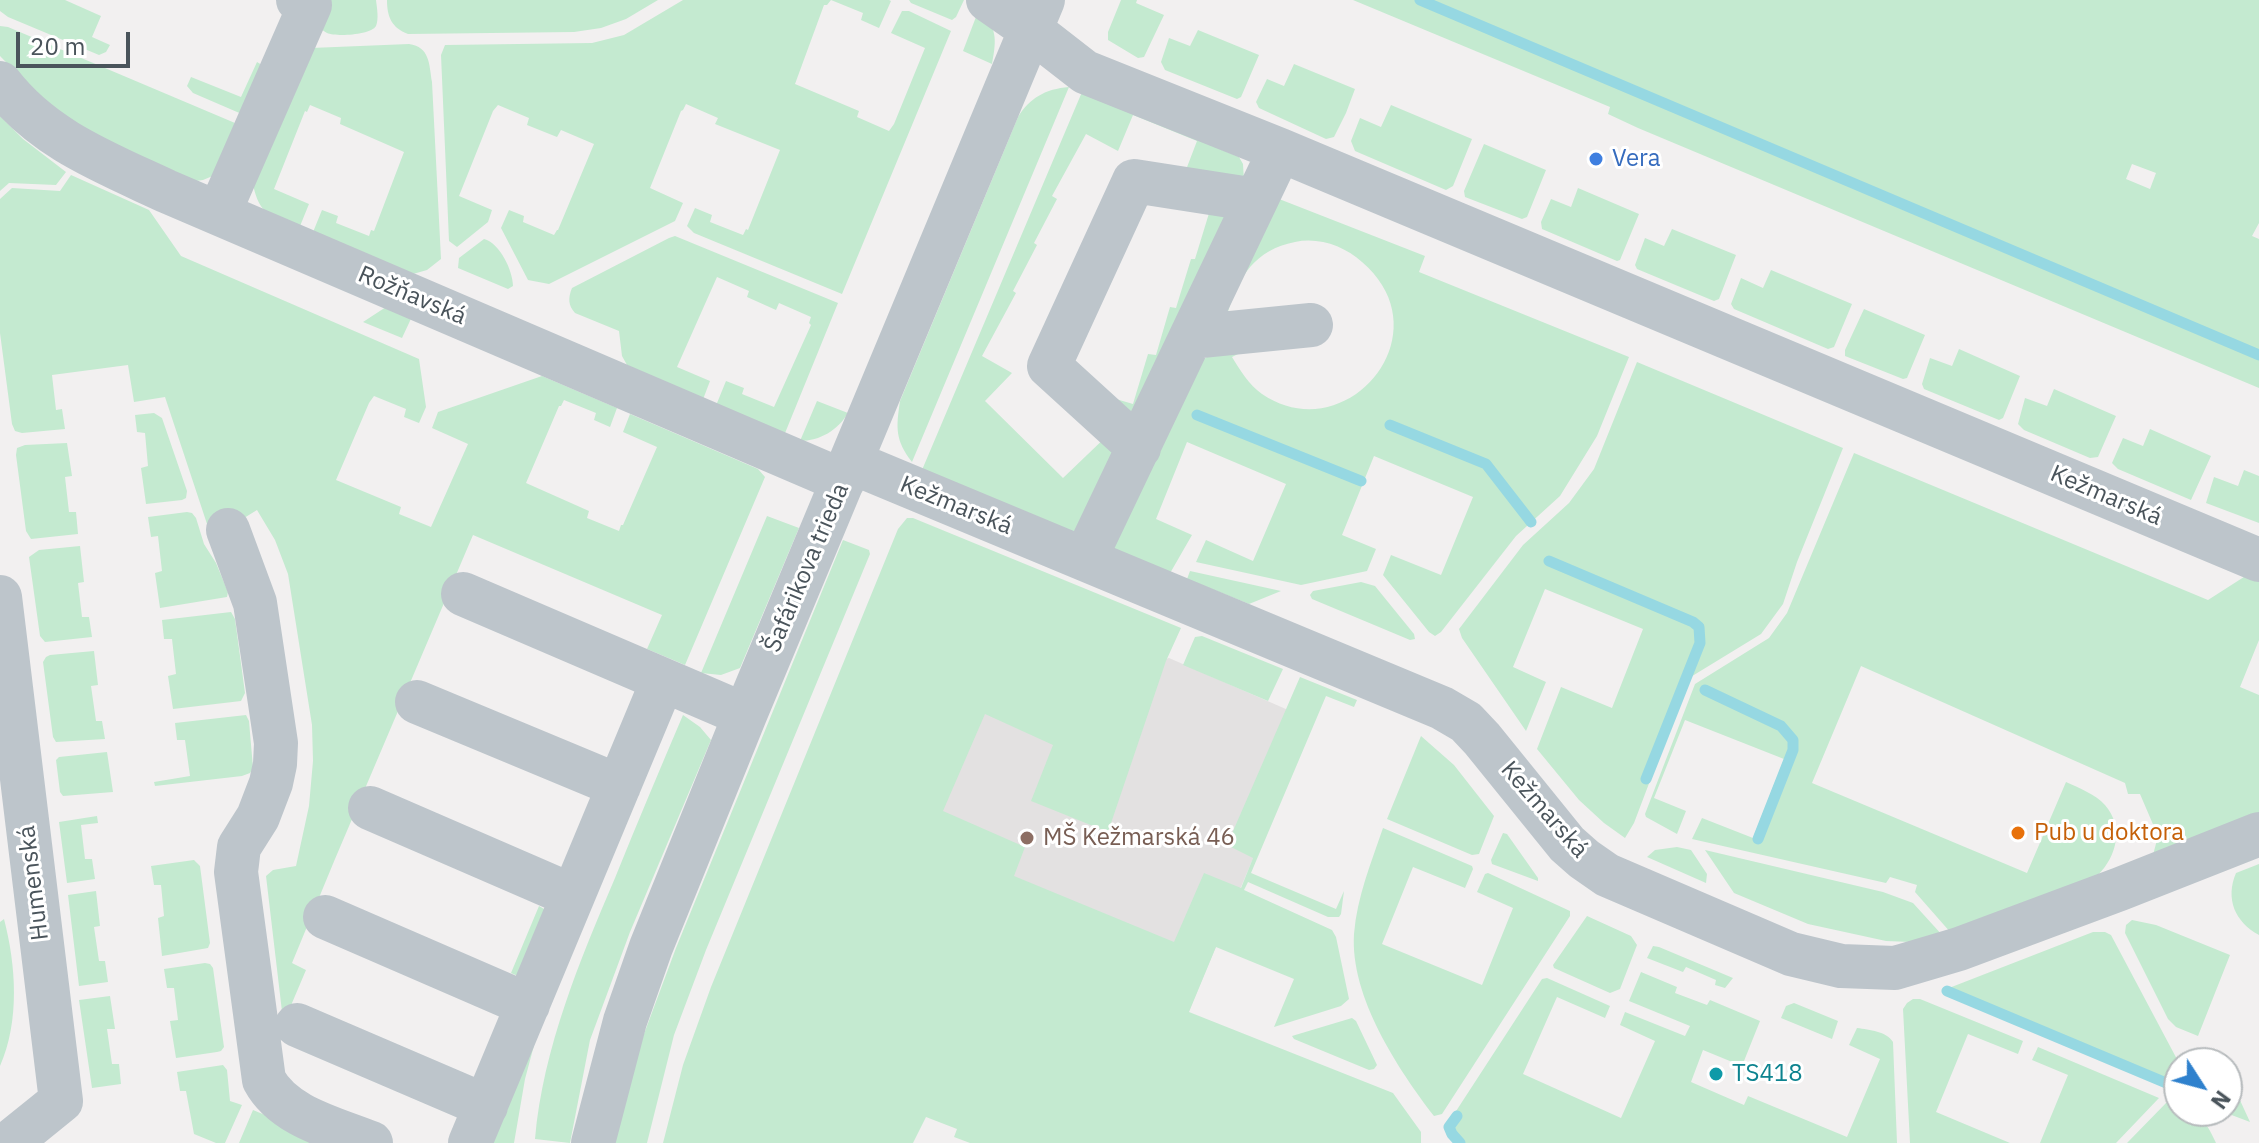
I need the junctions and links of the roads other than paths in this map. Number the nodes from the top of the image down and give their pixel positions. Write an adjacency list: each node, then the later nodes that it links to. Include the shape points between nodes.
1 (298, 0): 7 (street, via 310,5)
2 (988, 0): 3 (street)
3 (1037, 15): 5 (street, Kežmarská, via 1085,72); 11 (street, Šafárikova trieda)
4 (0, 83): 7 (street, Rožňavská, via 82,153)
5 (1280, 150): 6 (street); 14 (street, Kežmarská)
6 (1256, 200): 9 (street); 10 (street, via 1134,181 1049,366)
7 (219, 213): 11 (street, Rožňavská)
8 (1311, 325): 9 (street)
9 (1191, 337): 10 (street)
10 (1139, 448): 13 (street)
11 (847, 472): 13 (street, Kežmarská); 19 (street, Šafárikova trieda)
12 (228, 530): 29 (street, via 255,603 276,743 271,783 239,847 236,872 264,1080 287,1107)
13 (1085, 559): 22 (street, Kežmarská, via 1442,708 1466,722 1567,844 1607,875 1791,954 1841,966 1895,968 1959,949)
14 (2259, 560)
15 (463, 594): 17 (street)
16 (0, 597): 28 (street, Humenská, via 61,1101)
17 (663, 680): 19 (street); 20 (street)
18 (417, 702): 20 (street)
19 (745, 715): 30 (street, Šafárikova trieda, via 651,947)
20 (619, 786): 23 (street)
21 (370, 808): 23 (street)
22 (2259, 834)
23 (573, 896): 25 (street)
24 (325, 917): 25 (street)
25 (528, 1005): 27 (street)
26 (297, 1025): 27 (street)
27 (478, 1124)
28 (9, 1143)
29 (371, 1143)
30 (593, 1143)

